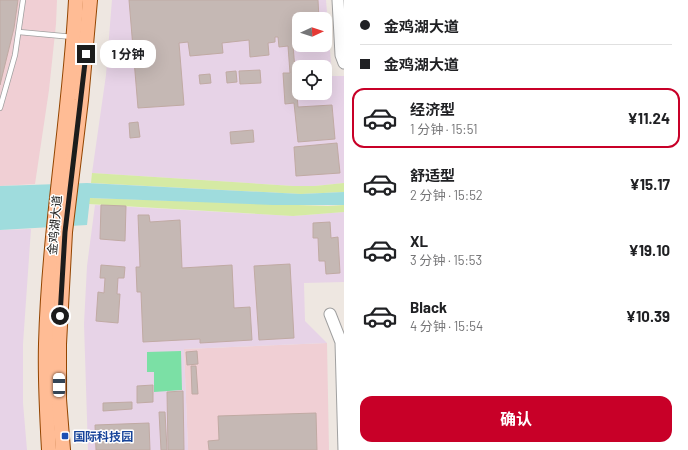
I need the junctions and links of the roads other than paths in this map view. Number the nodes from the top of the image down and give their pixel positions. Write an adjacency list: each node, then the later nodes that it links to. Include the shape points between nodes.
1 (24, 0): 6 (lane)
2 (76, 0): 7 (main road, 金鸡湖大道)
3 (90, 0): 10 (main road, 金鸡湖大道, via 87,38)
4 (338, 0): 5 (street)
5 (341, 15): 8 (street, via 341,55)
6 (19, 32): 7 (lane); 9 (lane)
7 (74, 37): 10 (main road, 金鸡湖大道)
8 (344, 63)
9 (0, 108)
10 (66, 169): 11 (main road, 金鸡湖大道)
11 (59, 233): 13 (main road, 金鸡湖大道, via 46,344); 14 (main road, 金鸡湖大道, via 59,398)
12 (330, 314): 15 (street, via 341,342)
13 (49, 450)
14 (63, 450)
15 (344, 450)

